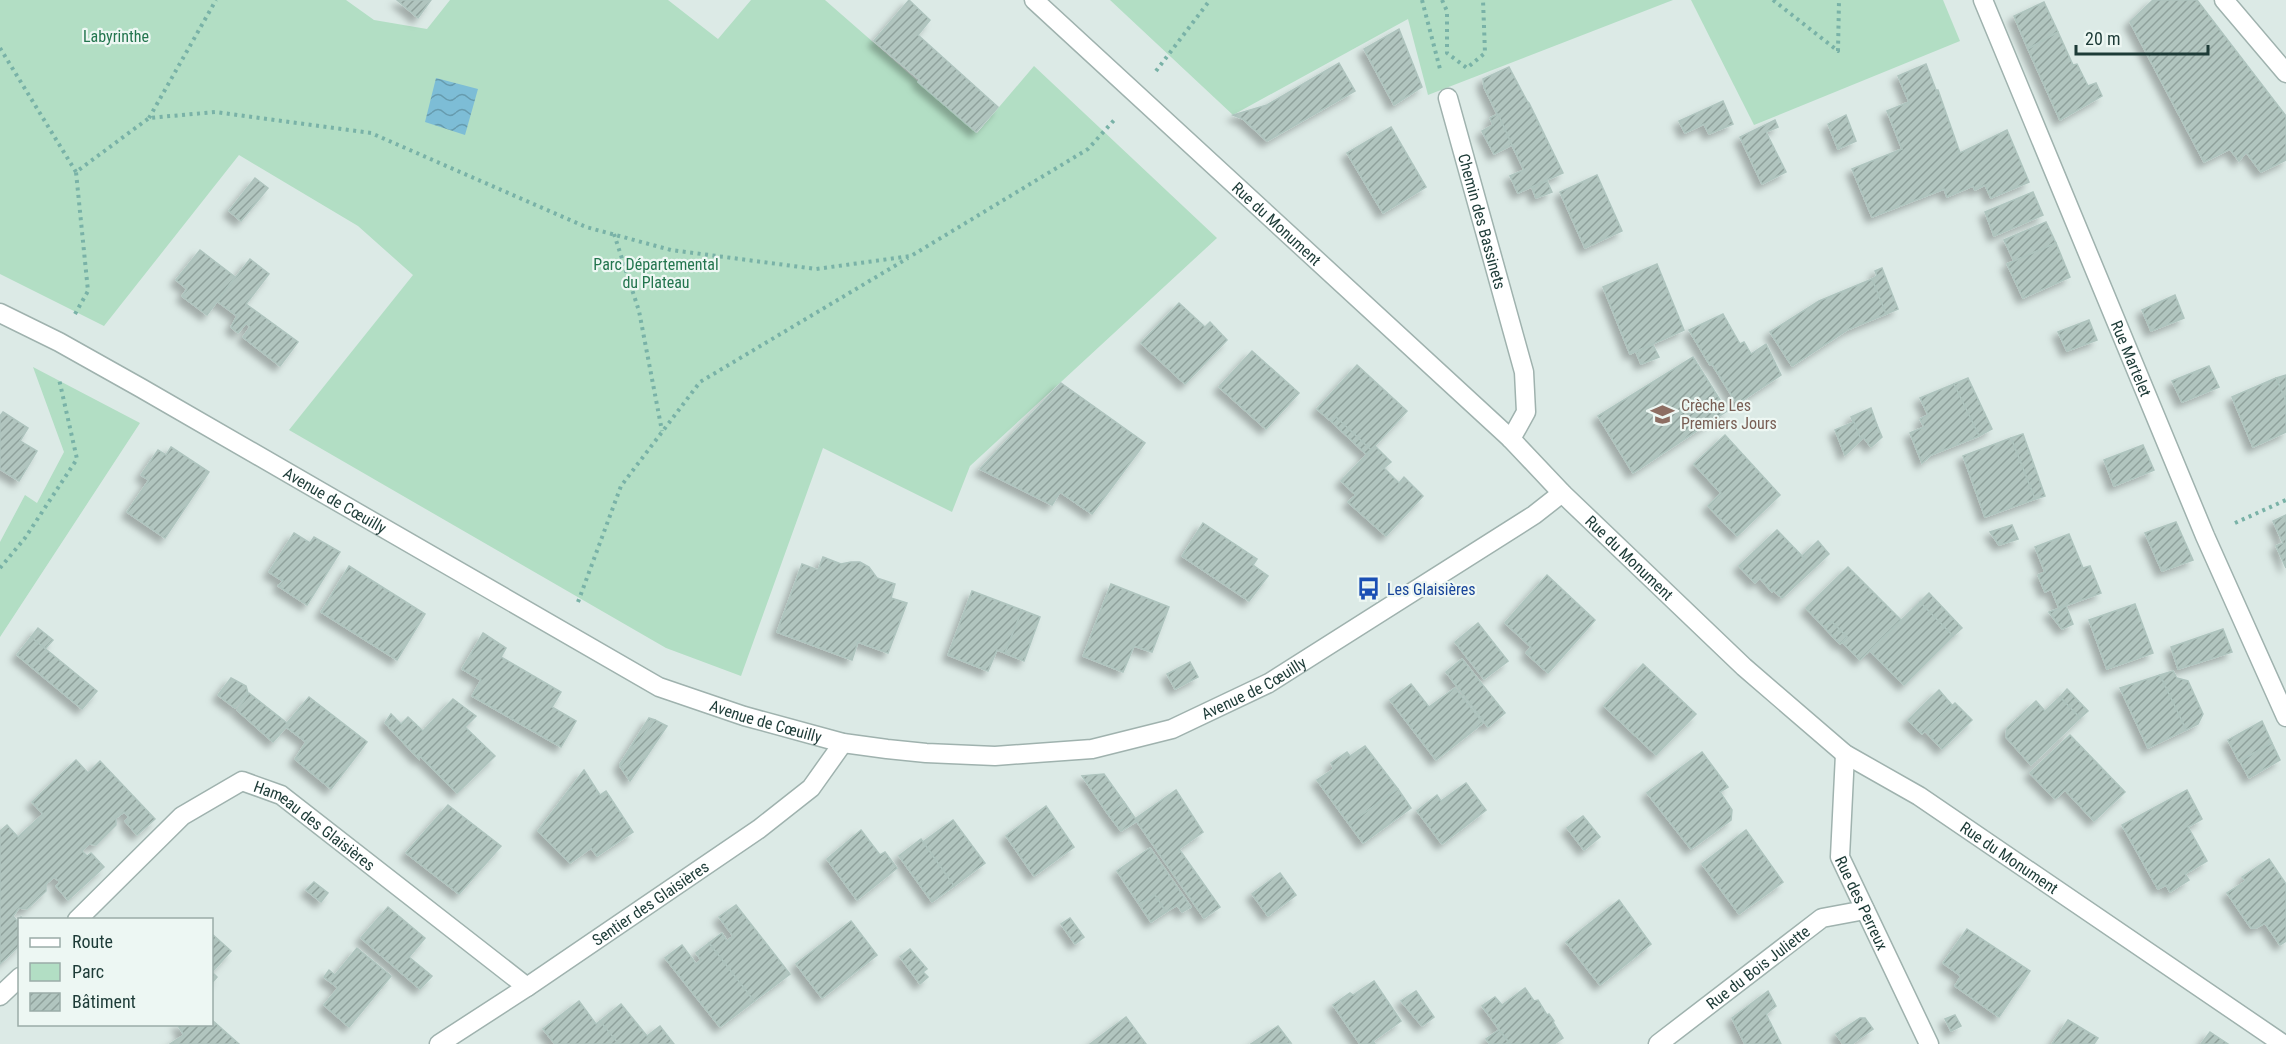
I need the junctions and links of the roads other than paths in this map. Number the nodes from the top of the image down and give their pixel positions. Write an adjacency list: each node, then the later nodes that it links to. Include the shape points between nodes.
1 (1034, 0): 7 (street, Rue du Monument)
2 (1983, 0): 9 (street, Rue Martelet, via 2205,536)
3 (2224, 0): 4 (street)
4 (2286, 73)
5 (1448, 98): 7 (street, Chemin des Bassinets, via 1524,372 1526,411)
6 (0, 313): 10 (street, Avenue de Cœuilly, via 130,382 659,687 744,716)
7 (1511, 439): 8 (street, Rue du Monument)
8 (1562, 493): 10 (street, Avenue de Cœuilly, via 1269,683 1172,729 1092,749 995,756 926,753); 11 (street, Rue du Monument, via 1744,667)
9 (2286, 717)
10 (843, 742): 15 (street, Sentier des Glaisières, via 811,788 759,829)
11 (1845, 754): 12 (street, Rue des Perreux, via 1840,857); 20 (street, Rue du Monument, via 1919,796)
12 (1865, 910): 18 (street, Rue du Bois Juliette, via 1822,918); 19 (street, Rue des Perreux)
13 (79, 918): 15 (street, Hameau des Glaisières, via 182,816 242,781 281,795)
14 (18, 979): 16 (street)
15 (528, 987): 17 (street, Sentier des Glaisières)
16 (0, 996)
17 (439, 1044)
18 (1658, 1044)
19 (1929, 1044)
20 (2283, 1044)

